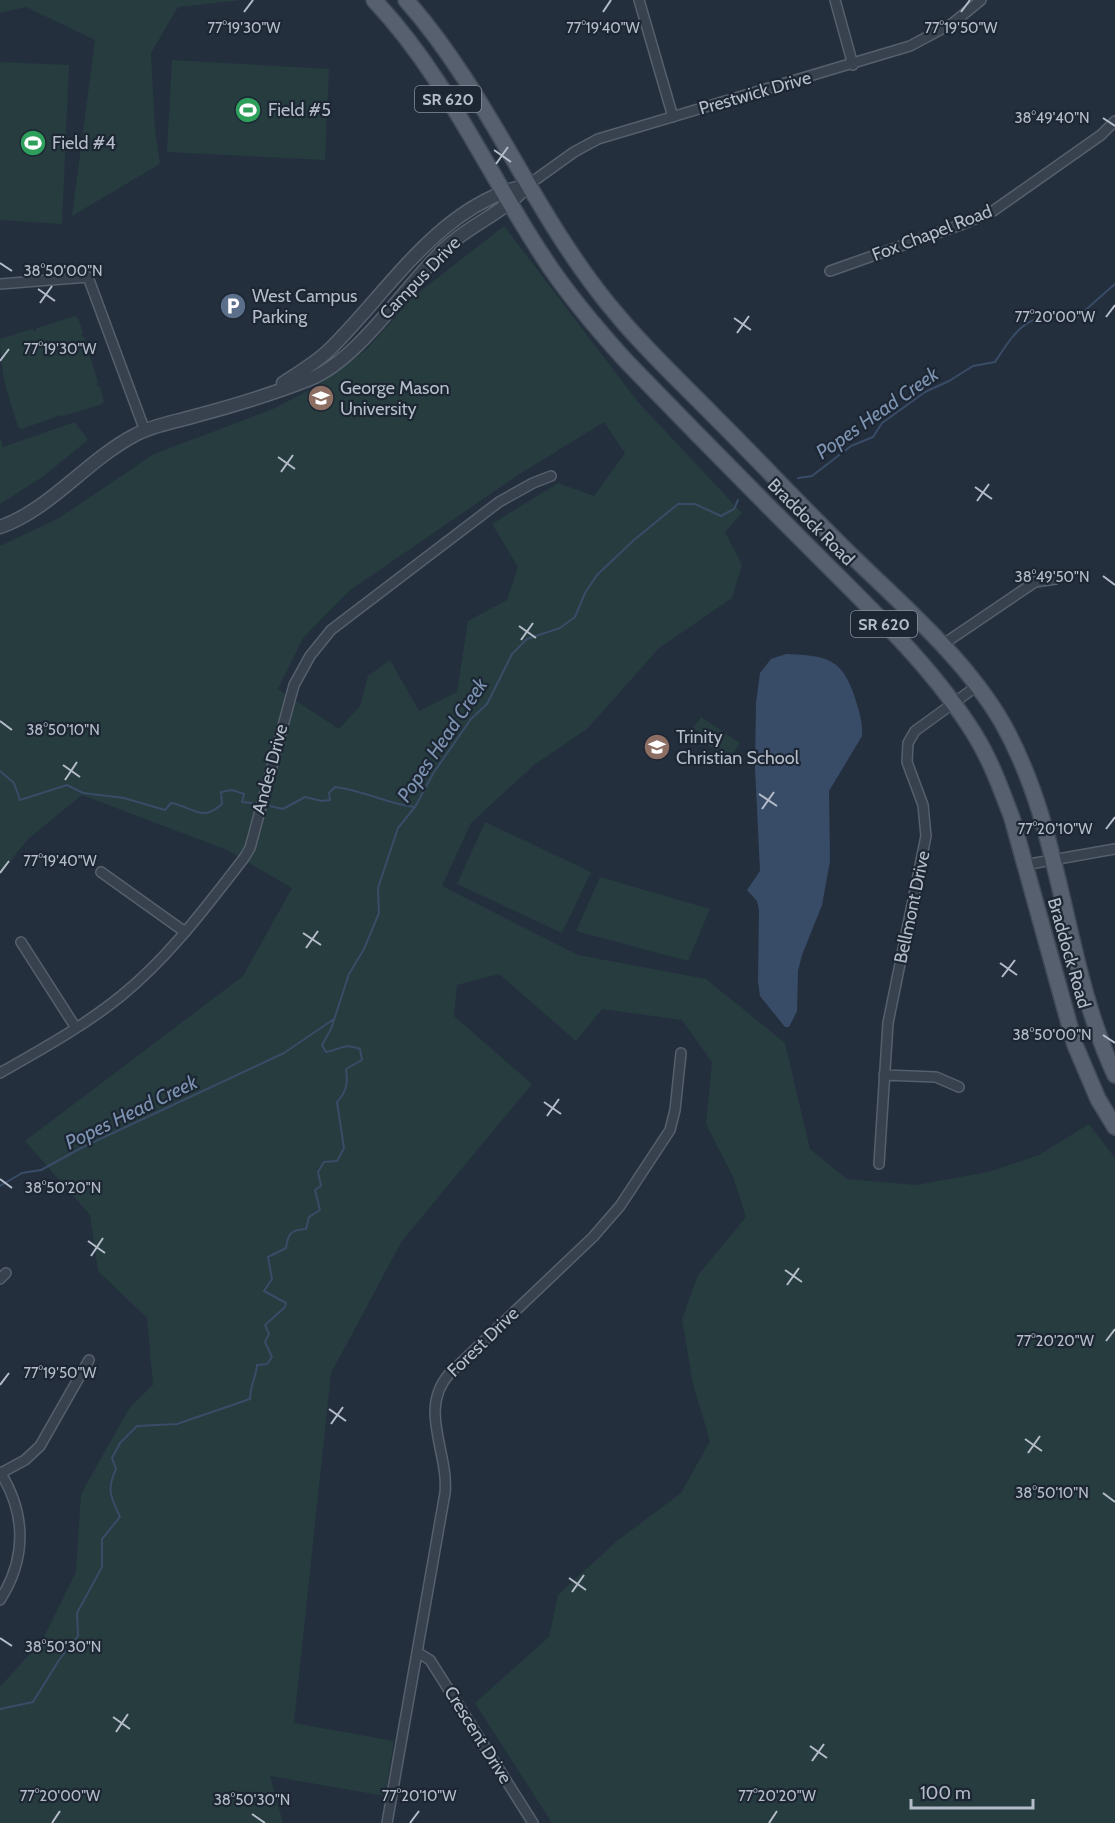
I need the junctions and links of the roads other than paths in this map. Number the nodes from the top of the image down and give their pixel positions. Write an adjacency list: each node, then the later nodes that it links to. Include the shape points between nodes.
1 (374, 0): 10 (main road, Braddock Road / SR 620, via 425,62)
2 (406, 0): 9 (main road, Braddock Road / SR 620, via 467,83)
3 (639, 0): 7 (street)
4 (835, 0): 6 (street)
5 (981, 0): 6 (street, Prestwick Drive, via 932,36)
6 (853, 65): 7 (street, Prestwick Drive)
7 (673, 117): 9 (street, Prestwick Drive, via 589,143)
8 (1115, 121): 12 (street, Fox Chapel Road, via 1092,142 993,211)
9 (528, 186): 10 (street, Campus Drive); 11 (street, Campus Drive); 19 (main road, Braddock Road / SR 620, via 576,264 620,319)
10 (503, 191): 11 (main road, Braddock Road / SR 620); 14 (street, Campus Drive, via 440,232 326,352)
11 (511, 204): 14 (street, Campus Drive, via 446,248 337,361 310,379); 21 (main road, Braddock Road / SR 620, via 566,290 599,331 902,644)
12 (830, 271)
13 (0, 284): 15 (street, via 88,277)
14 (268, 393): 15 (street, Campus Drive)
15 (145, 431): 17 (street, Campus Drive, via 119,444 26,515)
16 (550, 476): 26 (street, Andes Drive, via 489,509 346,617 318,644 294,685 250,848)
17 (0, 528)
18 (1056, 579): 19 (street, via 1035,582)
19 (942, 645): 20 (main road, Braddock Road / SR 620)
20 (978, 686): 21 (street, Bellmont Drive); 23 (main road, Braddock Road / SR 620, via 1002,722 1023,766)
21 (954, 703): 24 (main road, Braddock Road / SR 620, via 992,767 1012,818); 31 (street, Bellmont Drive, via 915,732 906,751 923,805 926,836 888,1023)
22 (1115, 849): 23 (street)
23 (1054, 860): 24 (street); 32 (main road, Braddock Road / SR 620, via 1091,1009)
24 (1024, 865): 34 (main road, Braddock Road / SR 620, via 1075,1045)
25 (101, 872): 26 (street)
26 (185, 932): 28 (street, Andes Drive, via 121,996)
27 (21, 942): 28 (street)
28 (76, 1028): 30 (street, Andes Drive)
29 (681, 1053): 39 (street, Forest Drive, via 670,1130 620,1206 593,1238 449,1374 439,1389 434,1419 446,1485)
30 (0, 1073)
31 (884, 1075): 33 (street, via 936,1077); 35 (street, Bellmont Drive)
32 (1115, 1075)
33 (959, 1087)
34 (1115, 1128)
35 (879, 1164)
36 (89, 1360): 37 (street, via 40,1446 25,1460)
37 (0, 1473): 38 (street, via 15,1498 21,1530 11,1577)
38 (0, 1600)
39 (417, 1652): 40 (street, Forest Drive); 41 (street, Crescent Drive, via 430,1660)
40 (387, 1823)
41 (533, 1823)

